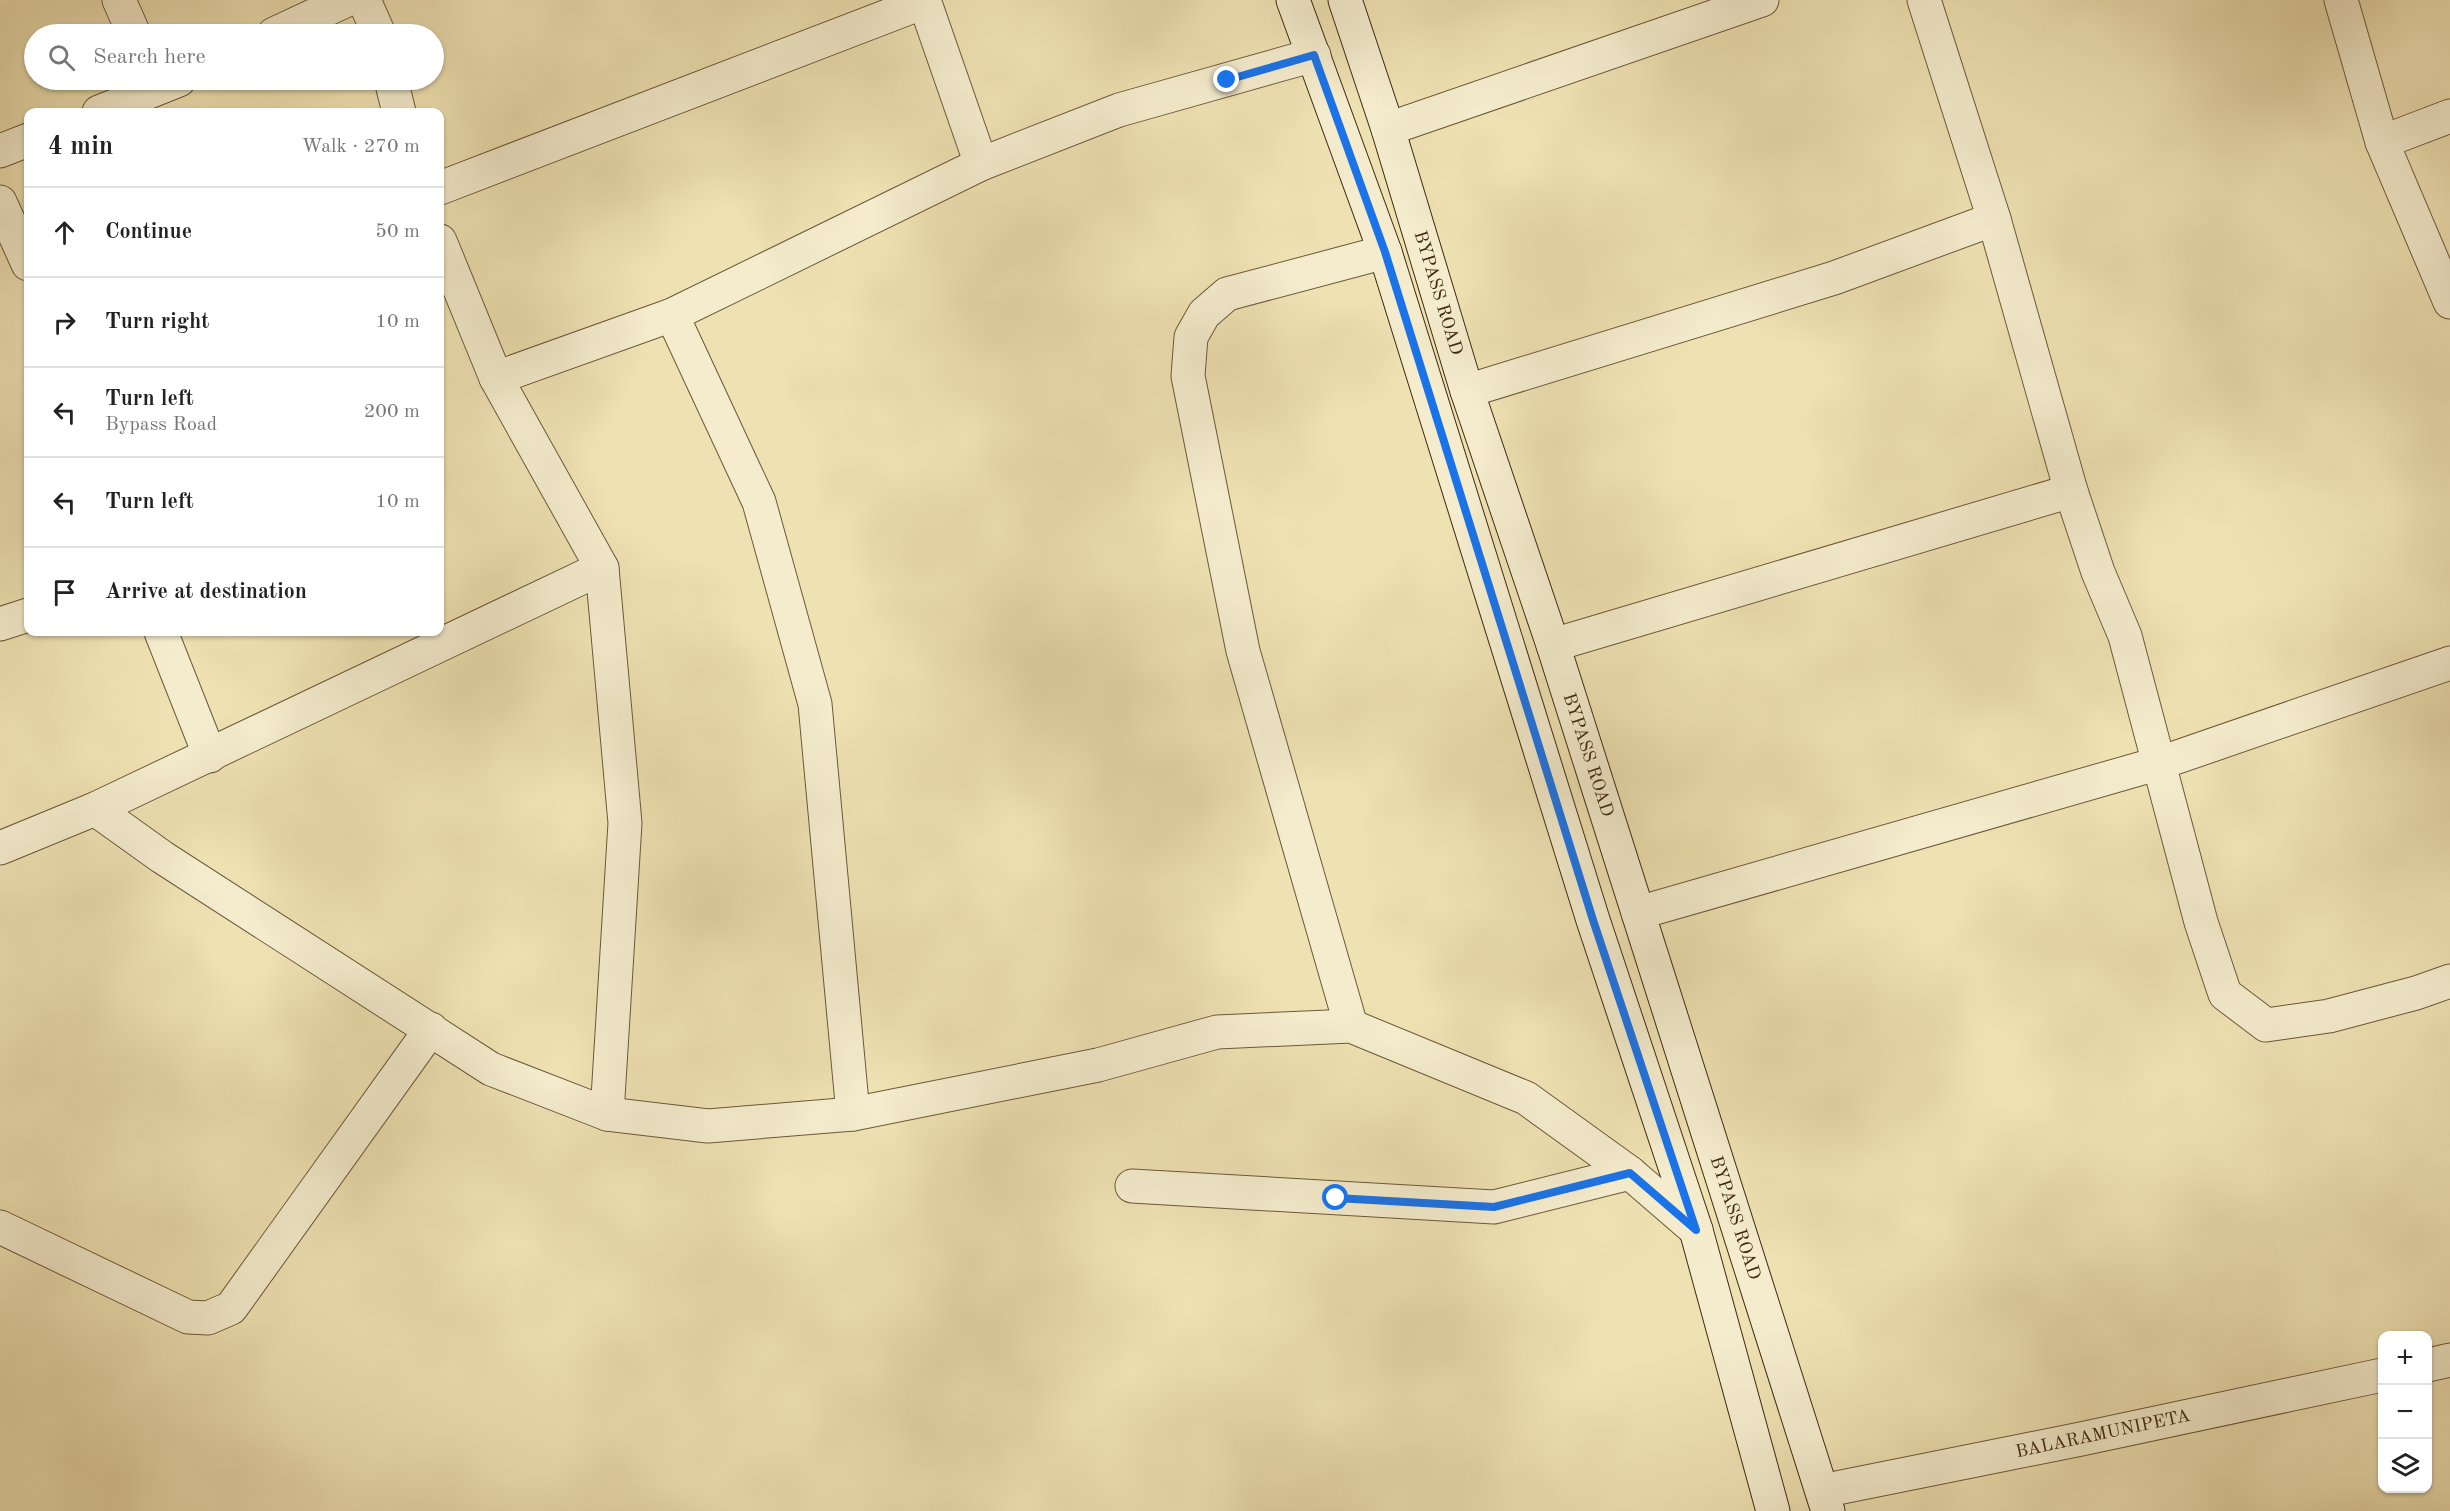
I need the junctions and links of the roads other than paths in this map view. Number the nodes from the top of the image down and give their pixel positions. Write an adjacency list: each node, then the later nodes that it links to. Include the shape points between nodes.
1 (119, 0): 10 (street)
2 (347, 0): 11 (street)
3 (364, 0): 12 (street)
4 (1293, 0): 13 (street)
5 (1345, 0): 19 (street, BYPASS ROAD)
6 (1762, 0): 19 (street)
7 (1924, 0): 26 (street)
8 (2341, 0): 21 (street)
9 (924, 1): 23 (street); 24 (street)
10 (130, 24)
11 (295, 24)
12 (375, 24)
13 (1314, 55): 23 (street, via 1119,110); 28 (street)
14 (148, 90): 16 (street)
15 (394, 90): 17 (street)
16 (108, 108)
17 (398, 108)
18 (2450, 116): 21 (street)
19 (1388, 129): 33 (street, BYPASS ROAD)
20 (24, 142): 22 (street)
21 (2382, 142): 30 (street)
22 (0, 152)
23 (981, 164): 31 (street)
24 (444, 186)
25 (0, 202): 29 (street)
26 (1994, 219): 33 (street, via 1834,278); 34 (street)
27 (444, 251): 32 (street)
28 (1385, 252): 47 (street, via 1227,294 1204,314 1191,337 1188,376 1243,651); 54 (street, via 1593,920)
29 (24, 255)
30 (2450, 302)
31 (672, 315): 32 (street); 50 (street, via 759,502 815,704)
32 (496, 378): 35 (street)
33 (1467, 391): 39 (street, BYPASS ROAD)
34 (2071, 491): 39 (street); 42 (street, via 2125,636)
35 (602, 568): 41 (street); 49 (street, via 625,823)
36 (24, 616): 37 (street)
37 (0, 624)
38 (163, 636): 41 (street)
39 (1553, 645): 45 (street, BYPASS ROAD)
40 (2450, 663): 42 (street)
41 (210, 756): 43 (street)
42 (2160, 763): 45 (street); 46 (street, via 2201,922 2225,994 2266,1025 2329,1016)
43 (95, 809): 44 (street); 48 (street, via 162,857)
44 (0, 848)
45 (1638, 914): 58 (street, BYPASS ROAD)
46 (2450, 981)
47 (1351, 1026): 50 (street, via 1217,1032 1098,1065); 51 (street, via 1526,1098)
48 (430, 1029): 49 (street, via 491,1069); 53 (street, via 231,1308 208,1318 188,1317)
49 (608, 1114): 50 (street, via 708,1126)
50 (853, 1114)
51 (1630, 1173): 52 (street, via 1494,1207); 54 (street)
52 (1132, 1186)
53 (0, 1227)
54 (1696, 1230): 59 (street)
55 (2450, 1360): 56 (street)
56 (2432, 1364)
57 (2378, 1376): 58 (street, BALARAMUNIPETA, via 2081,1439)
58 (1825, 1501)
59 (1766, 1509)

